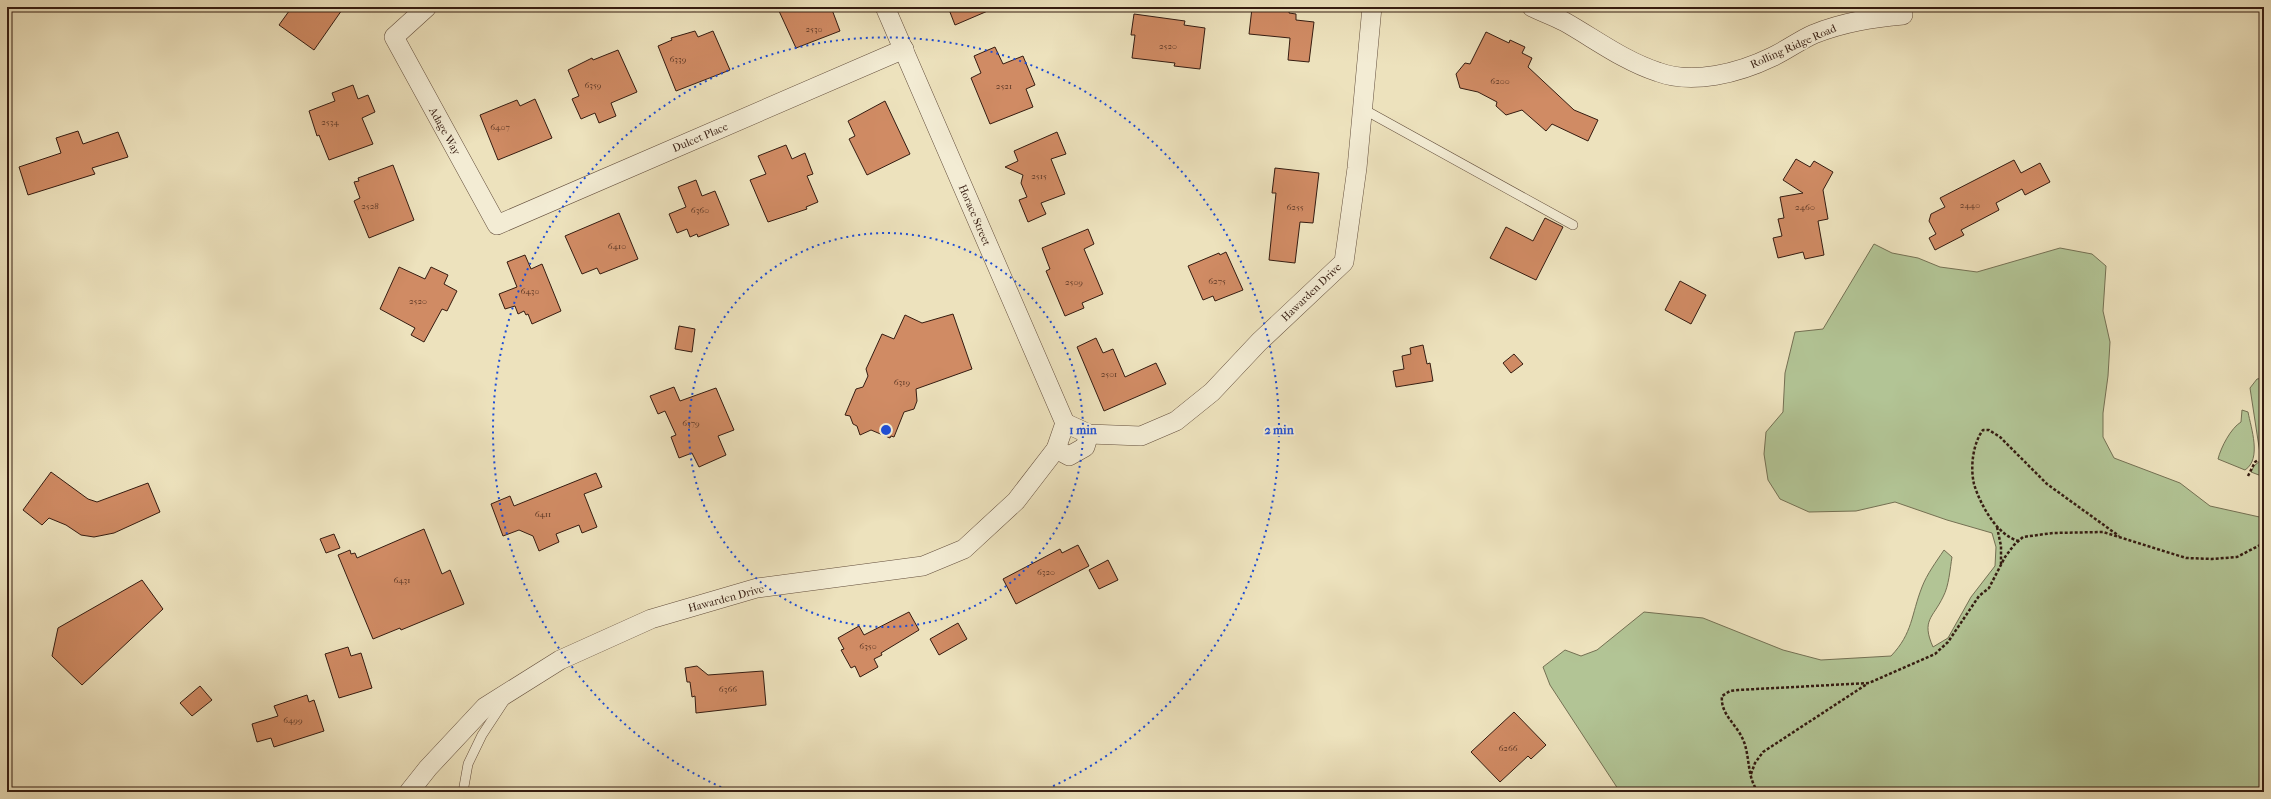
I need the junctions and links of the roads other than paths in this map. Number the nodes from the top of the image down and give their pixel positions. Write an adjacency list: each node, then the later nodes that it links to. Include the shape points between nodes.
1 (427, 7): 8 (street, Adage Way, via 394,37)
2 (885, 7): 6 (street, Horace Street)
3 (1372, 7): 7 (street, Hawarden Drive)
4 (1532, 7): 5 (street, Rolling Ridge Road, via 1658,73 1689,78 1728,73 1771,58 1813,34 1843,24 1862,19)
5 (1903, 15)
6 (904, 49): 8 (street, Dulcet Place); 10 (street, Horace Street)
7 (1363, 109): 9 (lane); 11 (street, Hawarden Drive, via 1344,262 1259,342 1212,392 1176,421 1141,436)
8 (497, 225)
9 (1573, 226)
10 (1064, 423): 11 (street, Hawarden Drive); 12 (street, Hawarden Drive)
11 (1089, 434): 12 (street, via 1085,447 1069,456)
12 (1056, 449): 13 (street, Hawarden Drive, via 1016,501 964,549 923,566 757,588 651,619 560,660)
13 (510, 692): 14 (street, Hawarden Drive, via 485,707); 15 (lane, via 482,735 468,764)
14 (409, 792)
15 (464, 792)

